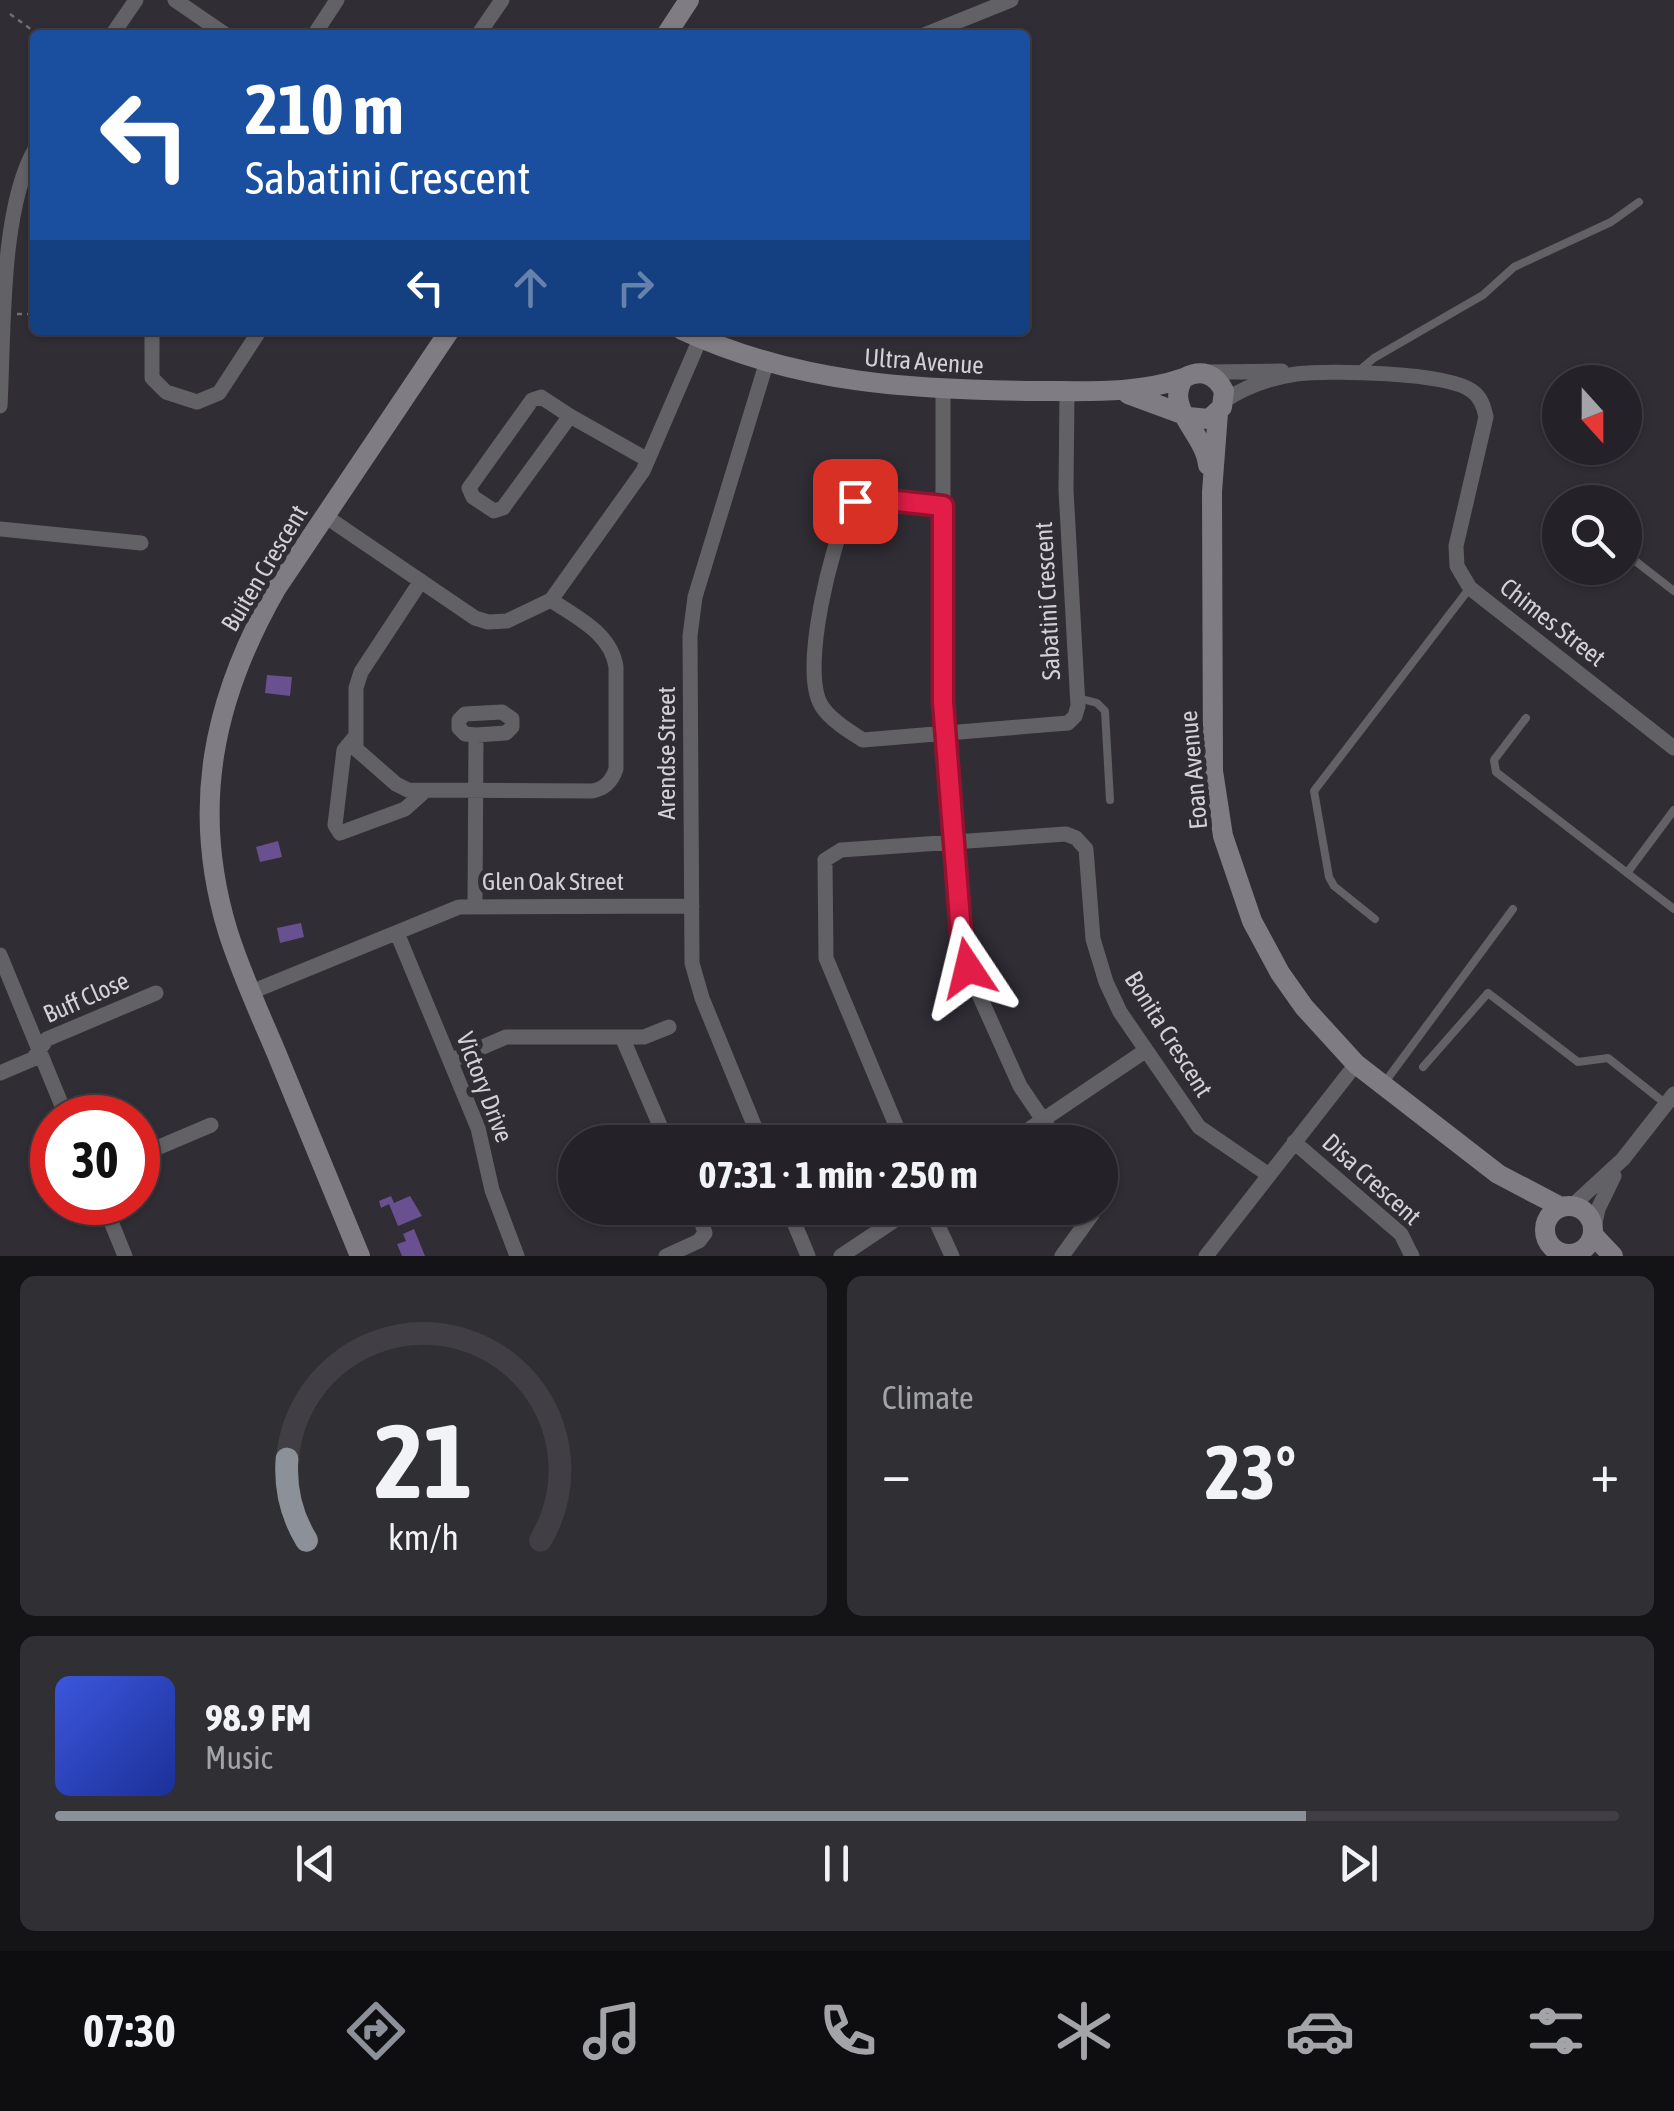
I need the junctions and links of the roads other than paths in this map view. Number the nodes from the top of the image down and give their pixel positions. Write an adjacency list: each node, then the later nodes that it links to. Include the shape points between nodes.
1 (136, 0): 7 (street)
2 (175, 0): 8 (street)
3 (337, 0): 9 (street)
4 (502, 0): 10 (street)
5 (689, 0): 11 (street)
6 (1011, 0): 12 (street)
7 (115, 30)
8 (219, 30)
9 (317, 30)
10 (481, 30)
11 (669, 30)
12 (936, 30)
13 (30, 157): 27 (street, via 13,204)
14 (1639, 202): 22 (lane, via 1514,267 1483,295)
15 (152, 335): 16 (street, via 152,378 166,392 197,402 219,393)
16 (257, 335)
17 (447, 335): 34 (street, Buiten Crescent)
18 (691, 335): 31 (street)
19 (694, 335): 20 (street, Ultra Avenue)
20 (767, 361): 24 (street, Ultra Avenue, via 853,382); 55 (street, Arendse Street, via 691,619)
21 (1296, 374): 22 (street, Chimes Street); 23 (street, Chimes Street); 28 (street, Chimes Street, via 1259,382)
22 (1356, 374): 39 (street, Chimes Street, via 1450,382 1469,388 1484,406 1485,430 1456,546)
23 (1193, 376): 25 (street, Ultra Avenue); 28 (street, via 1220,382); 30 (street, via 1176,397)
24 (943, 390): 26 (street, Ultra Avenue); 33 (street)
25 (1111, 390): 26 (street, Ultra Avenue); 30 (street, Ultra Avenue)
26 (1066, 391): 42 (street, Sabatini Crescent)
27 (0, 406)
28 (1221, 407): 30 (street, via 1199,420); 32 (street, Eoan Avenue)
29 (570, 416): 29 (street, via 500,510 470,494 534,398); 31 (street)
30 (1186, 416): 32 (street, Eoan Avenue, via 1208,457)
31 (648, 460): 41 (street)
32 (1212, 492): 68 (street, Eoan Avenue, via 1213,771 1223,836 1252,920 1280,974)
33 (943, 506): 44 (street); 44 (street, Sabatini Crescent, via 868,498 850,506 820,606 816,644 820,702 860,738)
34 (325, 516): 38 (street); 61 (street, Buiten Crescent, via 250,634 216,740 213,868)
35 (0, 530): 36 (street)
36 (141, 543)
37 (1642, 566): 40 (lane)
38 (422, 581): 41 (street, via 488,622 507,621); 46 (street, via 358,677)
39 (1470, 588): 47 (street, Chimes Street); 58 (lane, via 1314,791 1329,877)
40 (1674, 591)
41 (551, 600): 49 (street, via 612,650 614,774 592,791)
42 (1078, 698): 44 (street, Sabatini Crescent, via 1075,716 1064,725); 50 (lane, via 1105,710)
43 (1526, 718): 53 (lane, via 1494,760 1496,772)
44 (945, 734): 52 (street)
45 (476, 735): 49 (street)
46 (354, 738): 48 (street, via 361,755 396,784); 48 (street, via 344,750 337,831 345,834 405,809)
47 (1674, 748)
48 (425, 790): 49 (street)
49 (476, 791): 54 (street)
50 (1110, 800)
51 (1674, 810): 53 (lane)
52 (954, 843): 66 (street, Bonita Crescent, via 1066,834 1081,842 1098,961); 74 (street, via 968,968 1020,1086); 78 (street, Bonita Crescent, via 841,850 823,868 826,958)
53 (1627, 873): 57 (lane)
54 (475, 905): 55 (street, Glen Oak Street); 59 (street, Glen Oak Street)
55 (692, 906): 77 (street, Arendse Street, via 695,975)
56 (1513, 909): 71 (lane)
57 (1674, 909)
58 (1376, 919)
59 (397, 933): 61 (street, Glen Oak Street); 67 (street, Victory Drive)
60 (0, 955): 65 (street)
61 (251, 992): 98 (street, Buiten Crescent)
62 (156, 993): 65 (street, Buff Close, via 47,1039)
63 (670, 1027): 64 (street)
64 (622, 1037): 67 (street, via 506,1038); 76 (street)
65 (39, 1050): 70 (street, Buff Close); 72 (street)
66 (1145, 1051): 74 (street); 85 (street, Bonita Crescent, via 1200,1127)
67 (450, 1061): 95 (street, Victory Drive, via 478,1128)
68 (1356, 1064): 71 (street, Eoan Avenue); 81 (street)
69 (1424, 1067): 73 (lane, via 1488,993 1578,1062 1608,1058)
70 (0, 1073)
71 (1383, 1086): 84 (street, Eoan Avenue)
72 (58, 1095)
73 (1670, 1099): 83 (street)
74 (1043, 1120): 79 (street); 80 (street)
75 (212, 1125): 82 (street)
76 (659, 1125)
77 (754, 1125)
78 (895, 1125)
79 (1036, 1125)
80 (1046, 1125)
81 (1294, 1142): 85 (street); 105 (street, Disa Crescent, via 1402,1234)
82 (160, 1147)
83 (1623, 1159): 86 (street); 94 (street)
84 (1498, 1174): 86 (street, Eoan Avenue); 93 (street, Eoan Avenue)
85 (1269, 1176): 104 (street)
86 (1566, 1207): 93 (street, via 1550,1215); 94 (street, via 1589,1216)
87 (112, 1225): 97 (street)
88 (702, 1225): 99 (street, via 699,1241)
89 (795, 1225): 100 (street)
90 (888, 1225): 101 (street)
91 (938, 1225): 102 (street)
92 (1085, 1225): 103 (street)
93 (1545, 1231): 96 (street, via 1552,1248); 106 (street)
94 (1593, 1231): 96 (street, via 1587,1248); 107 (street)
95 (513, 1255)
96 (1571, 1255)
97 (125, 1256)
98 (360, 1256)
99 (666, 1256)
100 (808, 1256)
101 (842, 1256)
102 (952, 1256)
103 (1062, 1256)
104 (1206, 1256)
105 (1412, 1256)
106 (1535, 1256)
107 (1613, 1256)

